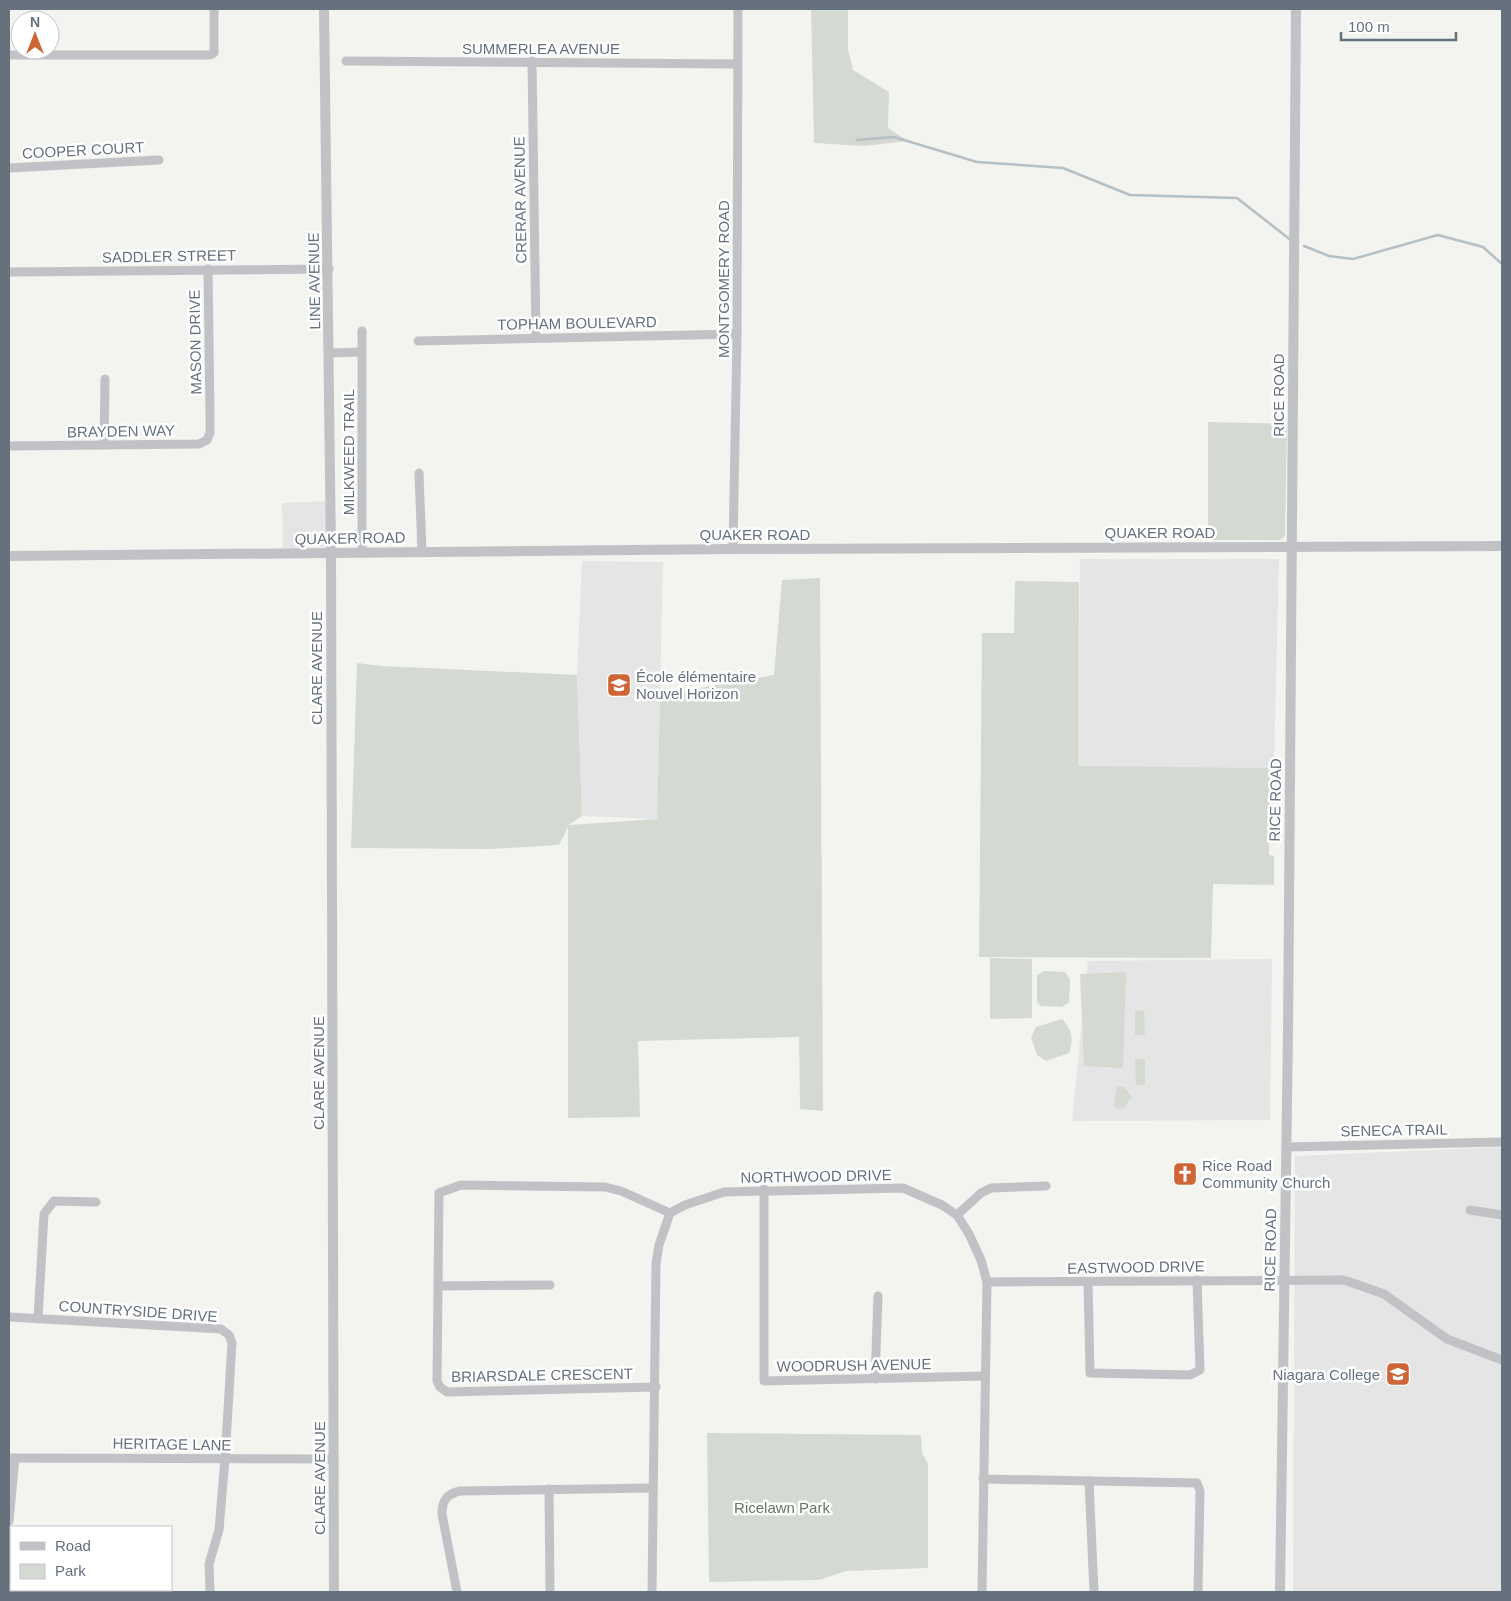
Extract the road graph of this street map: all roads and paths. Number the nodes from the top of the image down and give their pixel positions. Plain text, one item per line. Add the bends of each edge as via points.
1 (214, 9) edge
2 (324, 9) edge
3 (738, 9) edge
4 (1296, 9) edge
5 (9, 55) edge
6 (346, 61) dead end
7 (532, 61) junction
8 (737, 64) junction
9 (159, 160) dead end
10 (9, 168) edge
11 (329, 269) junction
12 (208, 270) junction
13 (9, 272) edge
14 (362, 331) dead end
15 (737, 334) junction
16 (536, 338) junction
17 (418, 341) dead end
18 (361, 352) junction
19 (329, 353) junction
20 (105, 379) dead end
21 (210, 415) joint
22 (104, 445) junction
23 (9, 446) edge
24 (419, 473) dead end
25 (1502, 546) edge
26 (1292, 547) junction
27 (733, 549) junction
28 (362, 552) junction
29 (422, 552) junction
30 (331, 553) junction
31 (9, 556) edge
32 (1502, 1142) edge
33 (1287, 1147) junction
34 (1046, 1186) dead end
35 (764, 1189) junction
36 (96, 1202) dead end
37 (1470, 1210) dead end
38 (670, 1213) junction
39 (957, 1215) junction
40 (1502, 1215) edge
41 (1197, 1280) junction
42 (1285, 1280) junction
43 (987, 1282) junction
44 (1088, 1282) junction
45 (550, 1285) dead end
46 (438, 1286) junction
47 (878, 1296) dead end
48 (9, 1317) edge
49 (38, 1319) junction
50 (1502, 1360) edge
51 (985, 1376) junction
52 (875, 1379) junction
53 (656, 1387) junction
54 (12, 1458) edge
55 (225, 1459) junction
56 (334, 1459) junction
57 (983, 1478) junction
58 (1089, 1481) junction
59 (652, 1488) junction
60 (549, 1489) junction
61 (9, 1521) edge
62 (210, 1592) edge
63 (334, 1592) edge
64 (457, 1592) edge
65 (550, 1592) edge
66 (652, 1592) edge
67 (982, 1592) edge
68 (1094, 1592) edge
69 (1198, 1592) edge
70 (1280, 1592) edge

1 - 5 street via 216,45 210,55
2 - 11 street, LINE AVENUE
3 - 8 street, MONTGOMERY ROAD
4 - 26 street, RICE ROAD
6 - 7 street, SUMMERLEA AVENUE
7 - 8 street, SUMMERLEA AVENUE
7 - 16 street, CRERAR AVENUE
8 - 15 street, MONTGOMERY ROAD
9 - 10 street, COOPER COURT
11 - 12 street, SADDLER STREET
11 - 19 street, LINE AVENUE
12 - 13 street, SADDLER STREET
12 - 21 street, MASON DRIVE
14 - 18 street, MILKWEED TRAIL
15 - 16 street, TOPHAM BOULEVARD
15 - 27 street, MONTGOMERY ROAD
16 - 17 street, TOPHAM BOULEVARD
18 - 19 street
18 - 28 street, MILKWEED TRAIL
19 - 30 street, LINE AVENUE
20 - 22 street
21 - 22 street, BRAYDEN WAY via 210,433 199,444
22 - 23 street, BRAYDEN WAY
24 - 29 street
25 - 26 street, QUAKER ROAD
26 - 27 street, QUAKER ROAD
26 - 33 street, RICE ROAD
27 - 29 street, QUAKER ROAD
28 - 29 street, QUAKER ROAD
28 - 30 street, QUAKER ROAD
30 - 31 street, QUAKER ROAD
30 - 56 street, CLARE AVENUE
32 - 33 street, SENECA TRAIL
33 - 42 street, RICE ROAD
34 - 39 street via 991,1188 980,1193
35 - 38 street, NORTHWOOD DRIVE via 724,1192
35 - 39 street, NORTHWOOD DRIVE via 903,1188 942,1204
35 - 52 street, WOODRUSH AVENUE via 764,1381
36 - 49 street via 54,1201 44,1214
37 - 40 street
38 - 46 street, BRIARSDALE CRESCENT via 605,1187 462,1185 448,1189 440,1193
38 - 53 street via 656,1264
39 - 43 street, NORTHWOOD DRIVE via 969,1234
41 - 42 street, EASTWOOD DRIVE
41 - 44 street, EASTWOOD DRIVE
41 - 44 street via 1200,1370 1190,1375 1090,1373
42 - 50 street, EASTWOOD DRIVE via 1344,1280 1371,1288 1447,1339
42 - 70 street, RICE ROAD
43 - 44 street, EASTWOOD DRIVE
43 - 51 street, NORTHWOOD DRIVE
45 - 46 street
46 - 53 street, BRIARSDALE CRESCENT via 437,1380 447,1392
47 - 52 street
48 - 49 street, COUNTRYSIDE DRIVE
49 - 55 street, COUNTRYSIDE DRIVE via 221,1328 229,1334 232,1342
51 - 52 street, WOODRUSH AVENUE
51 - 57 street, NORTHWOOD DRIVE
53 - 59 street
54 - 55 street, HERITAGE LANE
54 - 61 street
55 - 56 street, HERITAGE LANE
55 - 62 street, COUNTRYSIDE DRIVE via 219,1530 209,1564
56 - 63 street, CLARE AVENUE
57 - 58 street
57 - 67 street, NORTHWOOD DRIVE
58 - 68 street
58 - 69 street via 1197,1483 1200,1491
59 - 60 street
59 - 66 street
60 - 64 street via 460,1491 446,1497 442,1514
60 - 65 street

